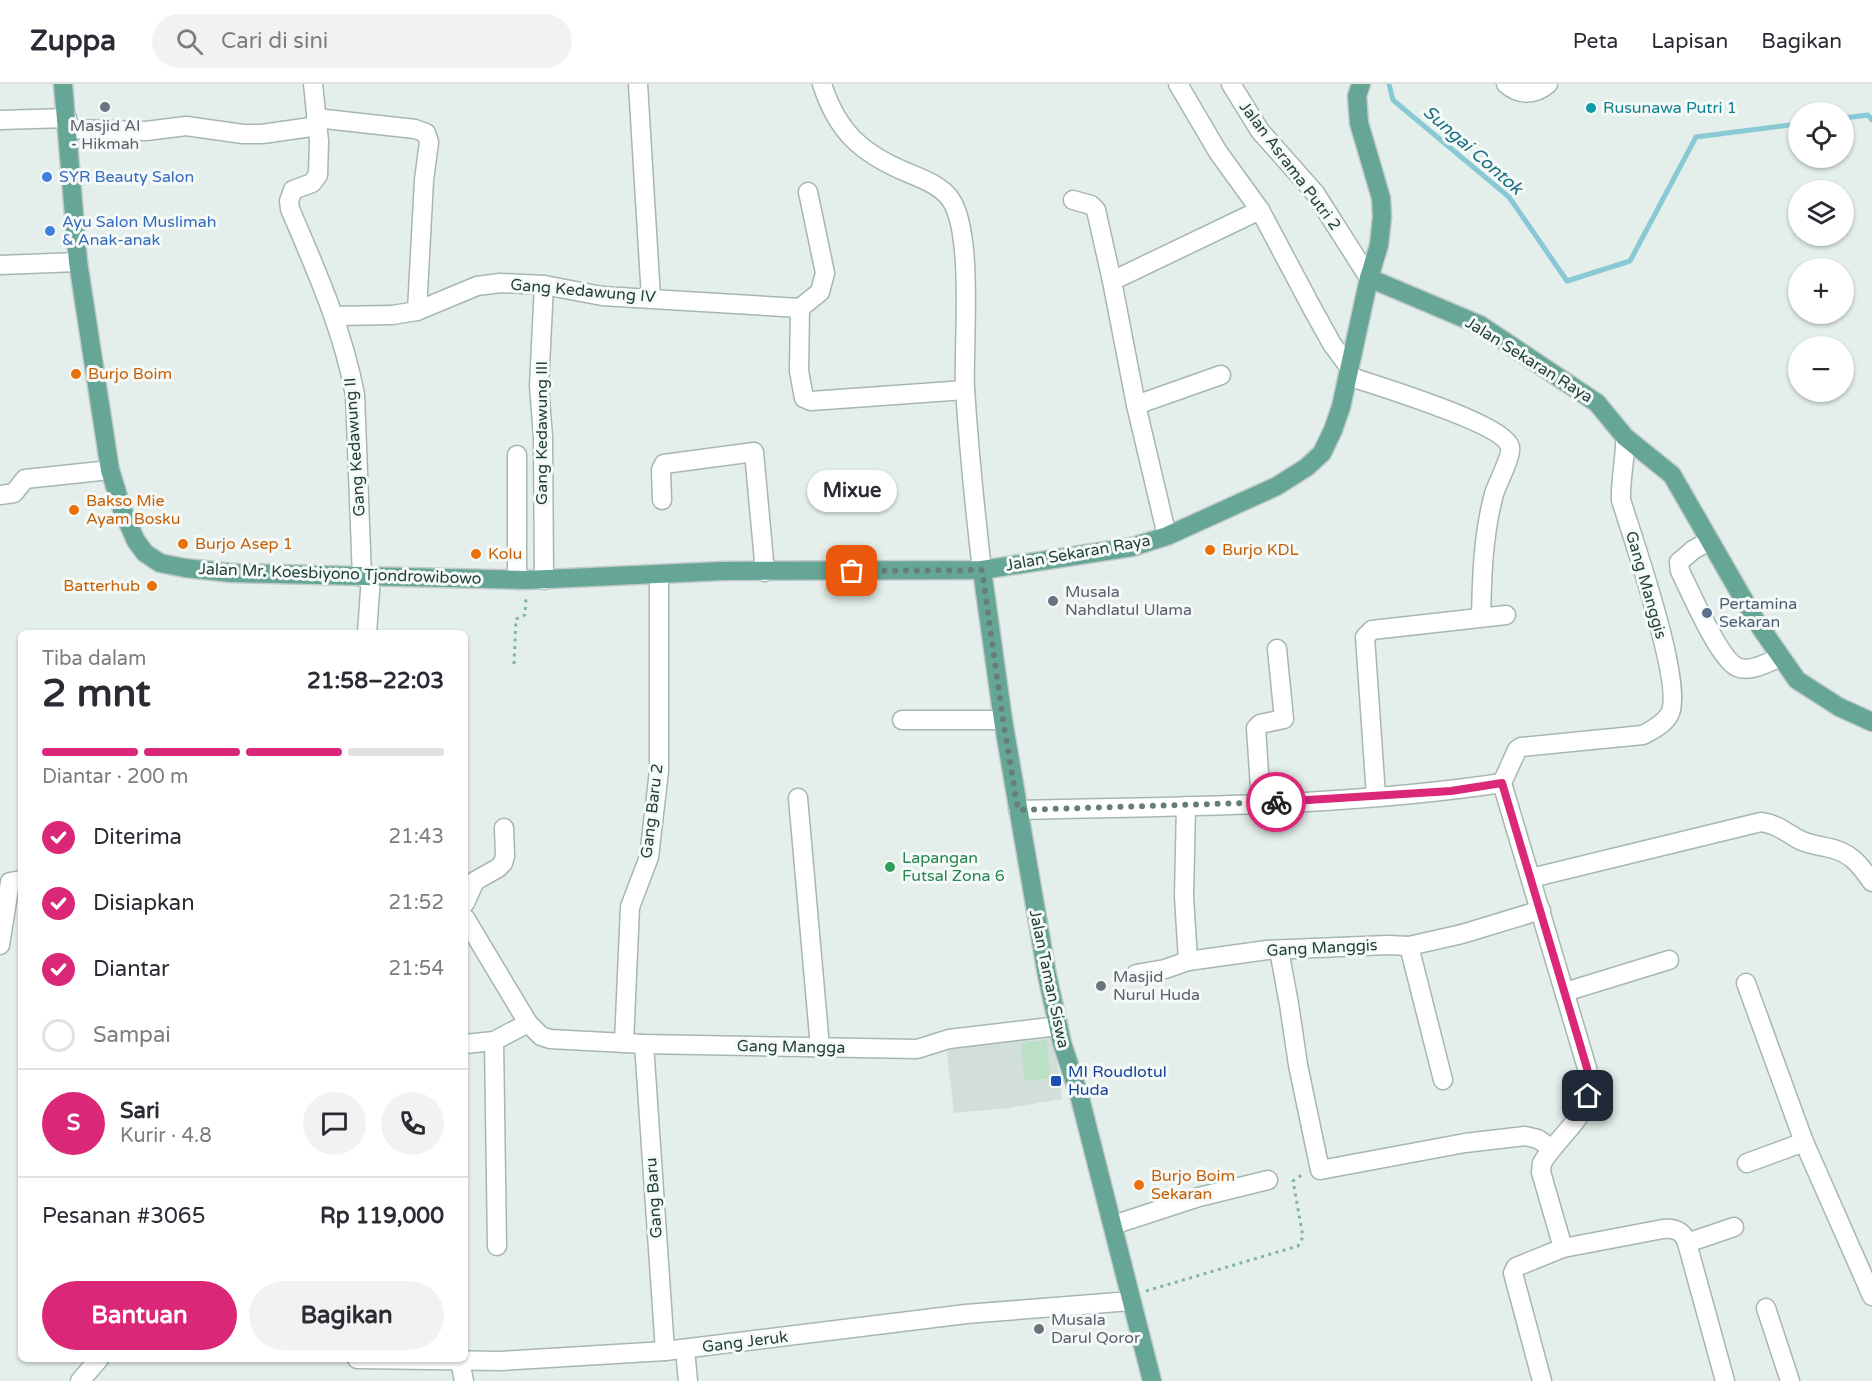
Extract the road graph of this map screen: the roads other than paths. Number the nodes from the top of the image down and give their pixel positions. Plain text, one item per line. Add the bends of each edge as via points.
1 (63, 84) edge
2 (313, 84) edge
3 (638, 84) edge
4 (822, 84) edge
5 (1178, 84) edge
6 (1232, 84) edge
7 (1506, 84) edge
8 (1548, 84) edge
9 (1356, 88) edge
10 (0, 120) edge
11 (317, 122) junction
12 (68, 124) junction
13 (808, 192) dead end
14 (1073, 200) dead end
15 (1260, 210) junction
16 (78, 262) junction
17 (0, 265) edge
18 (1369, 278) junction
19 (1112, 281) junction
20 (544, 285) junction
21 (651, 298) junction
22 (800, 308) junction
23 (417, 311) junction
24 (334, 316) junction
25 (1348, 372) junction
26 (1221, 375) dead end
27 (965, 390) junction
28 (1136, 405) junction
29 (1625, 437) junction
30 (517, 455) dead end
31 (110, 470) junction
32 (0, 495) edge
33 (662, 500) dead end
34 (1167, 536) junction
35 (1709, 541) junction
36 (982, 570) junction
37 (765, 572) junction
38 (659, 575) junction
39 (366, 577) junction
40 (529, 580) junction
41 (1506, 615) dead end
42 (1481, 617) junction
43 (367, 630) edge
44 (1277, 649) dead end
45 (1781, 657) junction
46 (902, 720) dead end
47 (1003, 720) junction
48 (1872, 722) edge
49 (1502, 783) junction
50 (1377, 796) junction
51 (798, 798) dead end
52 (1261, 803) junction
53 (1186, 806) junction
54 (1018, 810) junction
55 (504, 828) dead end
56 (1531, 878) junction
57 (10, 881) edge
58 (1872, 882) edge
59 (468, 896) edge
60 (1541, 910) junction
61 (468, 923) edge
62 (0, 945) edge
63 (1409, 946) junction
64 (1279, 950) junction
65 (1668, 960) dead end
66 (1188, 961) junction
67 (1136, 974) dead end
68 (1746, 983) dead end
69 (1565, 992) junction
70 (528, 1023) junction
71 (1058, 1026) junction
72 (494, 1041) junction
73 (624, 1043) junction
74 (468, 1044) edge
75 (644, 1044) junction
76 (820, 1047) junction
77 (1443, 1080) dead end
78 (1804, 1142) junction
79 (1552, 1149) junction
80 (1747, 1162) dead end
81 (1268, 1180) dead end
82 (1113, 1226) junction
83 (1734, 1227) dead end
84 (1687, 1243) junction
85 (497, 1246) dead end
86 (1563, 1248) junction
87 (1872, 1296) edge
88 (1130, 1299) junction
89 (1767, 1308) dead end
90 (685, 1349) junction
91 (664, 1351) junction
92 (468, 1361) edge
93 (96, 1362) edge
94 (460, 1362) edge
95 (80, 1381) edge
96 (464, 1381) edge
97 (688, 1381) edge
98 (1152, 1381) edge
99 (1542, 1381) edge
100 (1725, 1381) edge
101 (1790, 1381) edge

1 - 12 main road, Jalan Mr. Koesbiyono Tjondrowibowo
2 - 11 street
3 - 21 street
4 - 27 street via 838,122 856,144 893,166 926,179 950,198 956,210 965,274
5 - 15 street via 1218,152
6 - 18 street, Jalan Asrama Putri 2 via 1260,131 1315,193
7 - 8 street via 1524,93 1538,92
9 - 18 main road via 1359,123 1381,198 1379,245
10 - 12 street
11 - 12 street via 262,134 186,126 146,131
11 - 23 street via 426,133 429,142
11 - 24 street, Gang Kedawung II via 318,176 312,183 293,190 290,209
12 - 16 main road, Jalan Mr. Koesbiyono Tjondrowibowo
13 - 22 street via 825,273 820,292
14 - 19 street via 1096,210
15 - 19 street
15 - 25 street
16 - 17 street
16 - 31 main road, Jalan Mr. Koesbiyono Tjondrowibowo
18 - 25 main road, Jalan Sekaran Raya
18 - 29 main road, Jalan Sekaran Raya via 1480,325 1597,403
19 - 28 street
20 - 21 street, Gang Kedawung IV via 602,296
20 - 23 street, Gang Kedawung IV via 477,286
20 - 40 street, Gang Kedawung III via 539,386 543,437
21 - 22 street, Gang Kedawung IV
22 - 27 street via 799,371 804,398 811,402
23 - 24 street, Gang Kedawung IV
24 - 39 street, Gang Kedawung II via 355,395
25 - 34 main road, Jalan Sekaran Raya via 1333,430 1322,453 1307,467 1277,486
25 - 42 street via 1456,413 1508,443 1510,454 1488,519
26 - 28 street
27 - 36 street
28 - 34 street
29 - 35 main road, Jalan Sekaran Raya via 1672,475
29 - 49 street, Gang Manggis via 1621,500 1659,621 1673,698 1670,715 1643,735 1521,747
30 - 40 street
31 - 32 street via 25,479 14,493
31 - 39 main road, Jalan Mr. Koesbiyono Tjondrowibowo via 136,541 160,563 232,573
33 - 37 street via 664,464 754,452
34 - 36 main road, Jalan Sekaran Raya via 1132,547
35 - 45 main road, Jalan Sekaran Raya
35 - 45 street via 1679,562 1715,640 1735,666 1754,668
36 - 37 main road, Jalan Mr. Koesbiyono Tjondrowibowo
36 - 47 main road, Jalan Taman Siswa
37 - 38 main road, Jalan Mr. Koesbiyono Tjondrowibowo
38 - 40 main road, Jalan Mr. Koesbiyono Tjondrowibowo
38 - 73 street, Gang Baru 2 via 659,771 649,857 630,907
39 - 40 main road, Jalan Mr. Koesbiyono Tjondrowibowo
39 - 43 street, Gang Kedawung II
41 - 42 street
42 - 50 street via 1372,630 1365,637
44 - 52 street via 1284,719 1256,728
45 - 48 main road, Jalan Sekaran Raya via 1797,680 1839,707
46 - 47 street
47 - 54 main road, Jalan Taman Siswa
49 - 50 street
49 - 56 street
50 - 52 street
51 - 76 street
52 - 53 street
53 - 54 street
53 - 66 street via 1184,896
54 - 71 main road, Jalan Taman Siswa
55 - 59 street via 503,862 475,881
56 - 58 street via 1761,822 1771,823 1812,845 1840,850 1858,862
56 - 60 street
57 - 62 street
60 - 63 street, Gang Manggis
60 - 69 street
61 - 70 street, Gang Mangga
63 - 64 street, Gang Manggis
63 - 77 street
64 - 66 street, Gang Manggis
64 - 79 street via 1320,1170 1525,1136
65 - 69 street
66 - 67 street, Gang Manggis
68 - 78 street
69 - 79 street via 1590,1083 1583,1112
70 - 72 street
70 - 73 street, Gang Mangga via 550,1039
71 - 76 street, Gang Mangga via 949,1039 917,1049
71 - 82 main road, Jalan Taman Siswa
72 - 74 street
72 - 85 street
73 - 75 street, Gang Mangga
75 - 76 street, Gang Mangga
75 - 91 street, Gang Baru
78 - 80 street
78 - 87 street
79 - 86 street via 1541,1172
81 - 82 street via 1199,1197
82 - 88 main road, Jalan Taman Siswa
83 - 84 street
84 - 86 street via 1680,1231 1672,1228
84 - 100 street
86 - 99 street via 1515,1268 1513,1274
88 - 90 street, Gang Jeruk via 966,1314
88 - 98 main road, Jalan Taman Siswa
89 - 101 street
90 - 91 street, Gang Jeruk
90 - 97 street
91 - 92 street, Gang Jeruk
93 - 95 street
94 - 96 street

